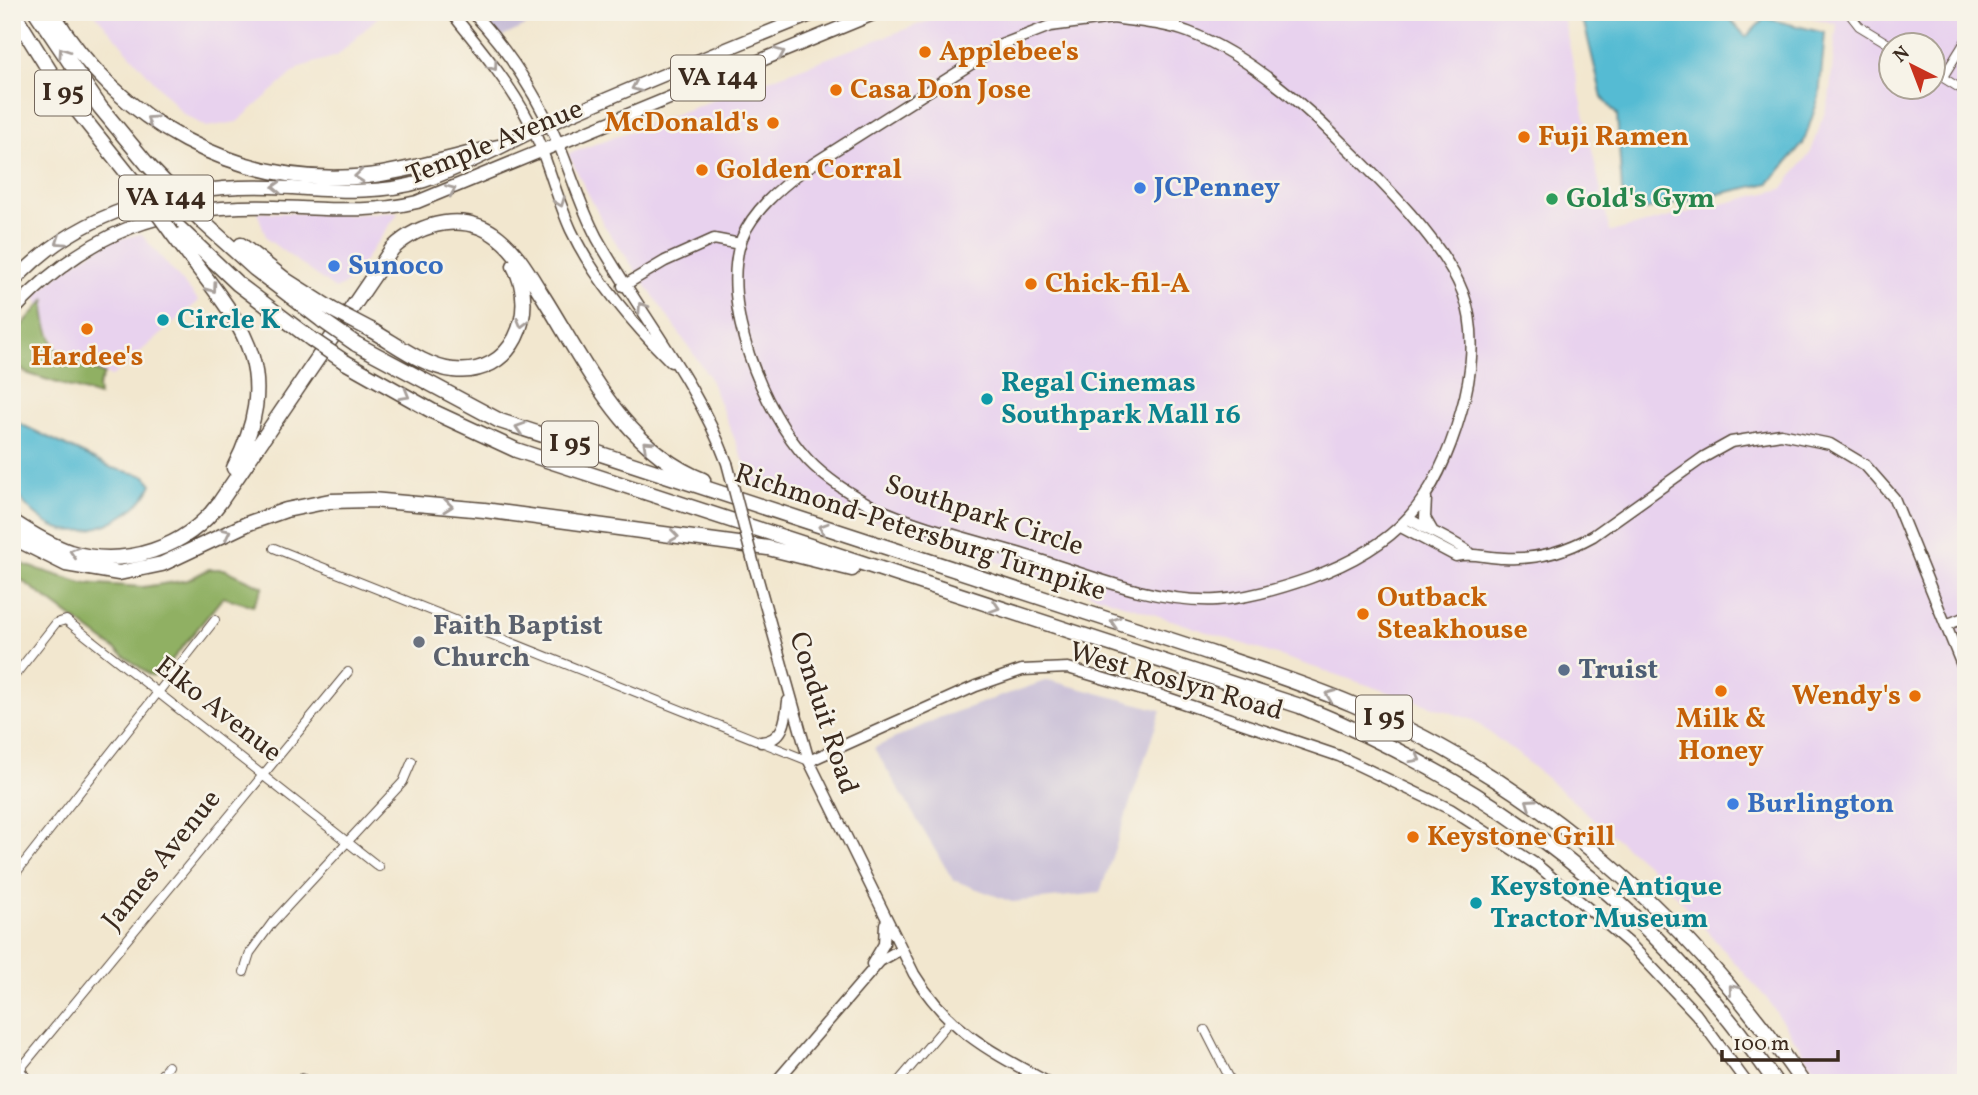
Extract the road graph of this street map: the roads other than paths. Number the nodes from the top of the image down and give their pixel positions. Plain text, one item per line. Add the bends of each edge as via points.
1 (13, 12) edge
2 (36, 12) edge
3 (52, 12) edge
4 (451, 12) edge
5 (472, 12) edge
6 (818, 12) edge
7 (878, 12) edge
8 (1165, 12) edge
9 (1177, 12) edge
10 (1848, 12) edge
11 (1170, 27) junction
12 (1876, 36) edge
13 (1966, 40) edge
14 (1946, 72) edge
15 (1946, 79) edge
16 (1966, 92) edge
17 (549, 124) junction
18 (534, 131) junction
19 (559, 145) junction
20 (498, 147) junction
21 (542, 151) junction
22 (175, 230) junction
23 (740, 244) junction
24 (12, 284) edge
25 (626, 284) junction
26 (612, 294) junction
27 (12, 312) edge
28 (327, 315) junction
29 (682, 372) junction
30 (1427, 492) junction
31 (794, 519) junction
32 (12, 522) edge
33 (1405, 523) junction
34 (186, 534) junction
35 (12, 537) edge
36 (1438, 537) junction
37 (274, 548) dead end
38 (1468, 553) junction
39 (93, 570) junction
40 (952, 593) junction
41 (1966, 617) edge
42 (215, 620) dead end
43 (1946, 625) junction
44 (348, 672) dead end
45 (1966, 675) edge
46 (12, 679) edge
47 (159, 692) junction
48 (789, 695) junction
49 (761, 742) junction
50 (412, 761) dead end
51 (809, 761) junction
52 (263, 774) junction
53 (348, 841) junction
54 (379, 867) dead end
55 (12, 878) edge
56 (885, 918) junction
57 (901, 949) junction
58 (244, 972) dead end
59 (862, 982) junction
60 (949, 1022) junction
61 (1205, 1030) dead end
62 (168, 1066) dead end
63 (14, 1071) edge
64 (1028, 1072) junction
65 (31, 1083) edge
66 (155, 1083) edge
67 (296, 1083) edge
68 (312, 1083) edge
69 (775, 1083) edge
70 (898, 1083) edge
71 (1018, 1083) edge
72 (1049, 1083) edge
73 (1232, 1083) edge
74 (1747, 1083) edge
75 (1776, 1083) edge
76 (1803, 1083) edge

1 - 22 highway, Richmond-Petersburg Turnpike / I 95, bridge via 64,94
28 -> 2 highway, Richmond-Petersburg Turnpike / I 95, bridge via 254,269 148,165 100,107
20 -> 3 highway via 393,172 348,177 300,176 253,167 169,132 119,96 79,54
4 -> 18 street, Conduit Road via 496,68
5 - 17 street, Conduit Road via 515,63
6 -> 17 main road, Temple Avenue / VA 144
19 -> 7 main road, Temple Avenue / VA 144
8 - 11 street
9 - 11 street
10 - 12 street
11 - 23 street, Southpark Circle via 1089,19 1042,29 1001,45 802,171 767,202
11 - 30 street, Southpark Circle via 1225,50 1315,118 1411,215 1456,278 1468,310 1468,383 1452,444
13 - 14 street
15 - 16 street
17 - 18 main road, Temple Avenue / VA 144
17 - 19 street, Conduit Road
18 - 20 main road, Temple Avenue / VA 144
18 - 21 street, Conduit Road
19 - 21 main road, Temple Avenue / VA 144
19 - 25 street, Conduit Road via 582,208
20 -> 24 main road, Temple Avenue / VA 144 via 435,176 387,190 238,188 148,202 74,232 46,250
21 -> 26 street, Conduit Road via 578,244
27 -> 21 main road, Temple Avenue / VA 144 via 72,256 136,225 187,212 239,207 345,211 396,207 433,197
22 -> 34 highway via 245,337 258,390 253,424 240,457 216,499
22 -> 40 highway, Richmond-Petersburg Turnpike / I 95, bridge via 311,340 434,412 516,450
23 - 25 street via 714,239
23 - 33 street, Southpark Circle via 736,301 767,400 815,467 882,510 1142,591 1209,600 1267,592 1337,568 1372,550
25 - 26 street
29 -> 25 street, Conduit Road
26 - 29 street, Conduit Road
31 -> 28 highway, Richmond-Petersburg Turnpike / I 95, bridge via 500,421 356,344
39 -> 28 highway, bridge via 138,566 165,557 194,541 212,524 396,256 410,242 444,230 474,233 498,247 522,282 525,312 518,336 505,354 485,366 462,371 443,369 371,331
29 - 48 street, Conduit Road, bridge via 704,407 727,463
30 - 33 street, Southpark Circle
30 - 36 street via 1425,518
31 -> 34 highway via 762,500 680,470 655,453 608,400 508,246 482,228 449,223 421,229 392,249 220,502
76 -> 31 highway, Richmond-Petersburg Turnpike / I 95 via 1743,1000 1671,920 1552,819 1463,760 1353,704 1299,683
34 -> 32 highway via 152,551 96,557 56,546
33 - 36 street
33 - 38 street via 1455,556
35 - 39 highway via 52,558
36 - 38 street via 1462,545
37 - 49 street
38 - 43 street via 1523,558 1560,551 1593,536 1720,447 1768,435 1814,438 1849,453 1887,487 1904,514
39 -> 40 highway via 142,570 272,514 323,502 372,500 484,510 768,548
40 -> 75 highway, Richmond-Petersburg Turnpike / I 95 via 1300,706 1395,747 1446,775 1531,830 1625,906 1727,1014
41 - 43 street
42 - 47 street
43 - 45 street
44 - 52 street, James Avenue
46 - 47 street, Elko Avenue via 59,620 66,620
47 - 52 street, Elko Avenue
47 - 55 street
48 - 49 street via 782,730
48 - 51 street, Conduit Road
49 - 51 street
50 - 53 street via 403,782
51 - 56 street, Conduit Road
51 - 74 street, West Roslyn Road via 976,686 1022,670 1068,668 1339,756 1450,809 1537,865 1629,943 1696,1014
52 - 53 street, Elko Avenue
52 - 63 street, James Avenue
53 - 54 street, Elko Avenue
53 - 58 street via 272,923 250,953
56 - 57 street, Conduit Road
56 - 59 street via 884,944
57 - 59 street via 880,961
57 - 60 street, Conduit Road via 924,991
59 - 69 street
60 - 64 street, Conduit Road
60 - 70 street
61 - 73 street
62 - 66 street
63 - 65 street
64 - 71 street
64 - 72 street, Conduit Road
67 - 68 street via 302,1078

